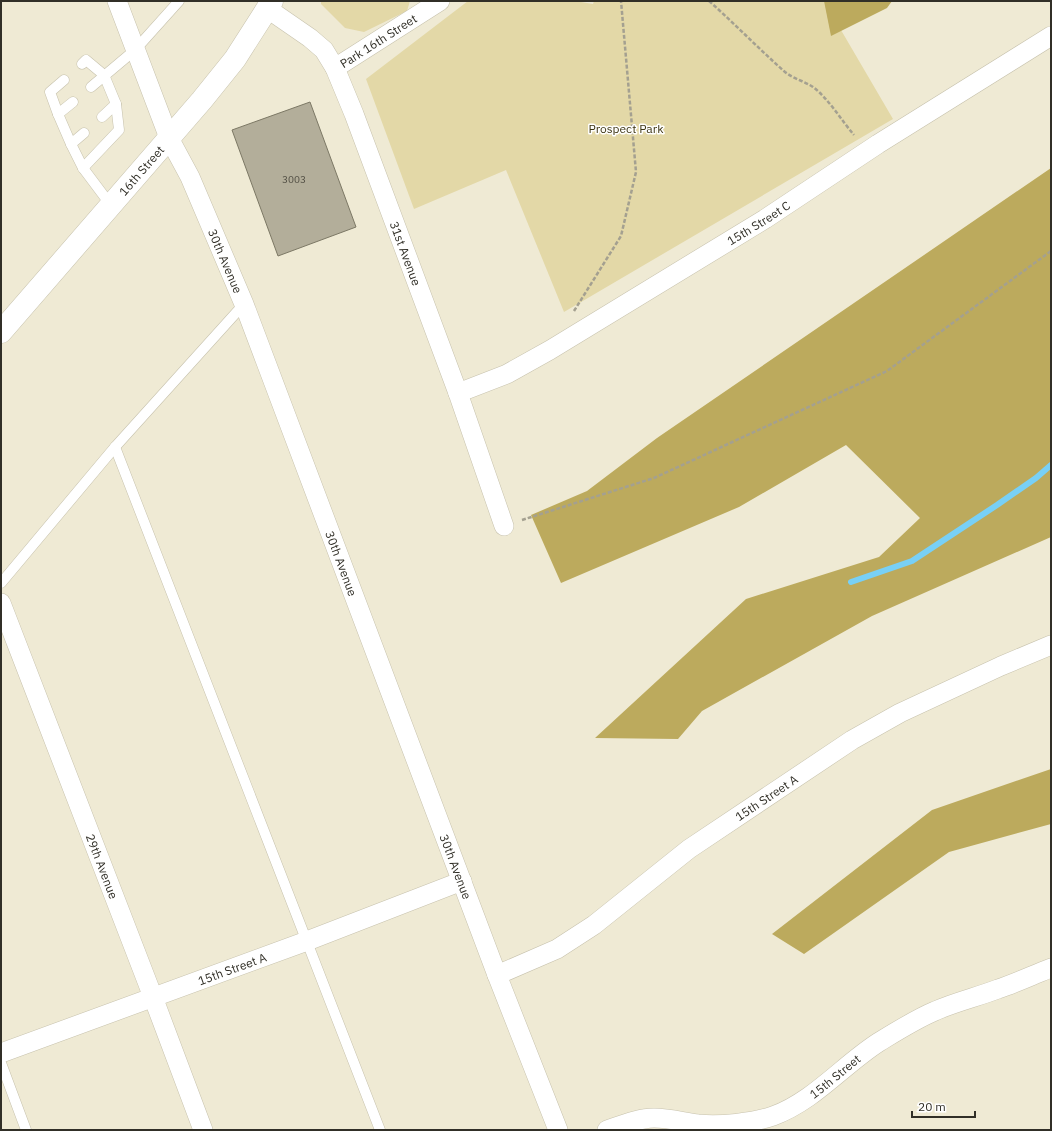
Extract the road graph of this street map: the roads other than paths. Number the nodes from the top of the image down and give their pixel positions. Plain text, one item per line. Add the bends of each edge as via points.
1 (117, 1) edge
2 (179, 1) edge
3 (440, 1) edge
4 (270, 5) edge
5 (1051, 36) edge
6 (135, 50) junction
7 (82, 64) dead end
8 (335, 68) junction
9 (104, 75) junction
10 (64, 80) dead end
11 (91, 87) dead end
12 (73, 102) dead end
13 (116, 104) junction
14 (58, 114) junction
15 (102, 117) dead end
16 (84, 133) dead end
17 (169, 138) junction
18 (71, 144) junction
19 (83, 168) junction
20 (110, 204) junction
21 (244, 304) junction
22 (1, 332) edge
23 (458, 393) junction
24 (115, 447) junction
25 (504, 526) road end
26 (1, 583) edge
27 (1, 603) edge
28 (1051, 645) edge
29 (462, 882) junction
30 (307, 941) junction
31 (1051, 968) edge
32 (497, 975) junction
33 (153, 997) junction
34 (1, 1053) edge
35 (1, 1063) edge
36 (26, 1130) edge
37 (203, 1130) edge
38 (380, 1130) edge
39 (558, 1130) edge
40 (607, 1130) edge

1 - 6 street, 30th Avenue
2 - 6 lane
3 - 8 street, Park 16th Street
4 - 8 street, 31st Avenue via 320,46
4 - 17 street, 16th Street via 235,59
5 - 23 street, 15th Street C via 867,151 765,219 550,350 507,374
6 - 9 lane
6 - 17 street, 30th Avenue
7 - 9 lane via 86,60
8 - 23 street, 31st Avenue
9 - 11 lane
9 - 13 lane
10 - 14 lane via 50,92
12 - 14 lane
13 - 15 lane
13 - 19 lane via 119,130
14 - 18 lane
16 - 18 lane
17 - 20 street, 16th Street
17 - 21 street, 30th Avenue via 190,177
18 - 19 lane
19 - 20 lane
20 - 22 street, 16th Street
21 - 24 lane
21 - 29 street, 30th Avenue
23 - 25 street, 31st Avenue
24 - 26 lane
24 - 30 lane
27 - 33 street, 29th Avenue
28 - 32 street, 15th Street A via 900,713 852,740 690,850 594,925 557,949
29 - 30 street, 15th Street A
29 - 32 street, 30th Avenue
30 - 33 street, 15th Street A
30 - 38 lane
31 - 40 street, 15th Street via 935,1011 910,1024 879,1042 794,1107 772,1116 724,1124 698,1124 678,1119 653,1118
32 - 39 street, 30th Avenue
33 - 34 street, 15th Street A
33 - 37 street, 29th Avenue
35 - 36 lane

